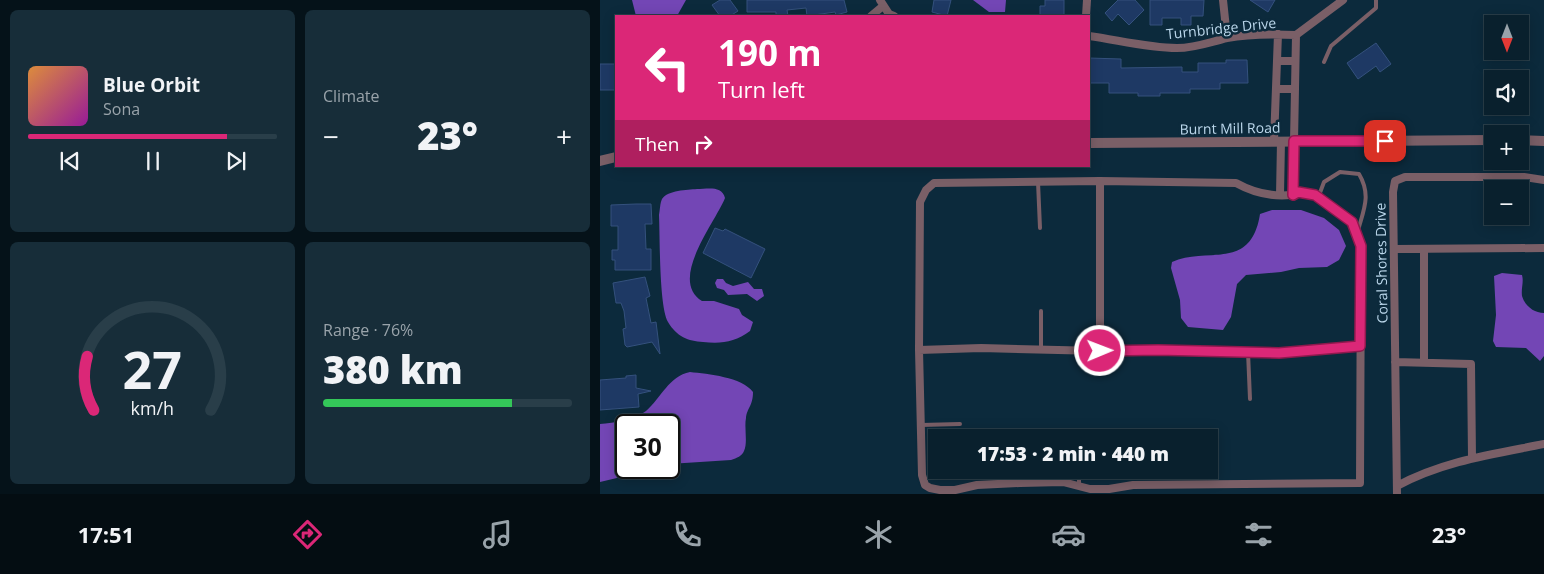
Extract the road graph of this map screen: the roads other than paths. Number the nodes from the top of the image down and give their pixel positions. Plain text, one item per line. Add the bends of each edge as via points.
1 (1087, 0) edge
2 (1223, 0) edge
3 (1343, 0) edge
4 (1376, 0) edge
5 (882, 3) edge
6 (872, 15) edge
7 (892, 15) edge
8 (1086, 15) edge
9 (1278, 34) junction
10 (1296, 35) junction
11 (1090, 36) edge
12 (1227, 38) junction
13 (1277, 61) junction
14 (1295, 61) junction
15 (1324, 62) dead end
16 (1276, 89) junction
17 (1295, 89) junction
18 (1484, 140) edge
19 (1529, 140) edge
20 (1277, 141) junction
21 (1294, 141) junction
22 (1544, 141) edge
23 (1090, 143) edge
24 (615, 157) edge
25 (600, 161) edge
26 (1544, 180) edge
27 (1100, 181) junction
28 (1038, 182) junction
29 (1280, 195) junction
30 (1293, 195) junction
31 (1318, 198) junction
32 (1040, 228) dead end
33 (1357, 234) junction
34 (1544, 248) edge
35 (1394, 249) junction
36 (1424, 249) junction
37 (1041, 311) dead end
38 (1360, 346) junction
39 (1041, 349) junction
40 (919, 350) junction
41 (1100, 351) junction
42 (1248, 352) junction
43 (1395, 362) junction
44 (1424, 362) junction
45 (1250, 399) dead end
46 (960, 424) dead end
47 (921, 425) junction
48 (1544, 444) edge
49 (1472, 458) junction
50 (1020, 479) edge
51 (1079, 479) edge
52 (1020, 483) junction
53 (1079, 485) junction
54 (1397, 490) edge

1 - 8 street
2 - 12 street
3 - 10 street
4 - 15 lane via 1376,8 1331,46
5 - 6 street
5 - 7 street
9 - 10 street, Turnbridge Drive
9 - 12 street, Turnbridge Drive
9 - 13 street
10 - 14 street
11 - 12 street, Turnbridge Drive via 1178,48
13 - 14 street
13 - 16 street
14 - 17 street
16 - 17 street
16 - 20 street
17 - 21 street
18 - 21 street, Burnt Mill Road
19 - 22 street
20 - 21 street, Burnt Mill Road
20 - 23 street, Burnt Mill Road
20 - 29 street
21 - 30 street
24 - 25 street
26 - 35 street, Coral Shores Drive via 1524,177 1405,177 1395,181
27 - 28 street
27 - 29 street via 1236,184 1266,195
27 - 41 street
28 - 32 lane
28 - 40 street via 934,183 926,190 920,202
29 - 30 street
30 - 31 street via 1308,193
31 - 33 street via 1352,222
31 - 33 lane via 1324,182 1340,172 1359,174 1365,184 1366,200
33 - 38 street via 1361,246
34 - 36 street
35 - 36 street
35 - 43 street, Coral Shores Drive
36 - 44 street
37 - 39 lane
38 - 42 street via 1279,353
38 - 53 street via 1360,483 1133,484 1109,488
39 - 40 street
39 - 41 street
40 - 47 street
41 - 42 street
42 - 45 lane
43 - 44 street
43 - 54 street, Coral Shores Drive
44 - 49 street via 1471,364
46 - 47 lane
47 - 52 street via 922,475 925,485 930,488 955,490 977,485
48 - 49 street
49 - 54 street via 1412,478
50 - 52 lane
51 - 53 lane
52 - 53 street

